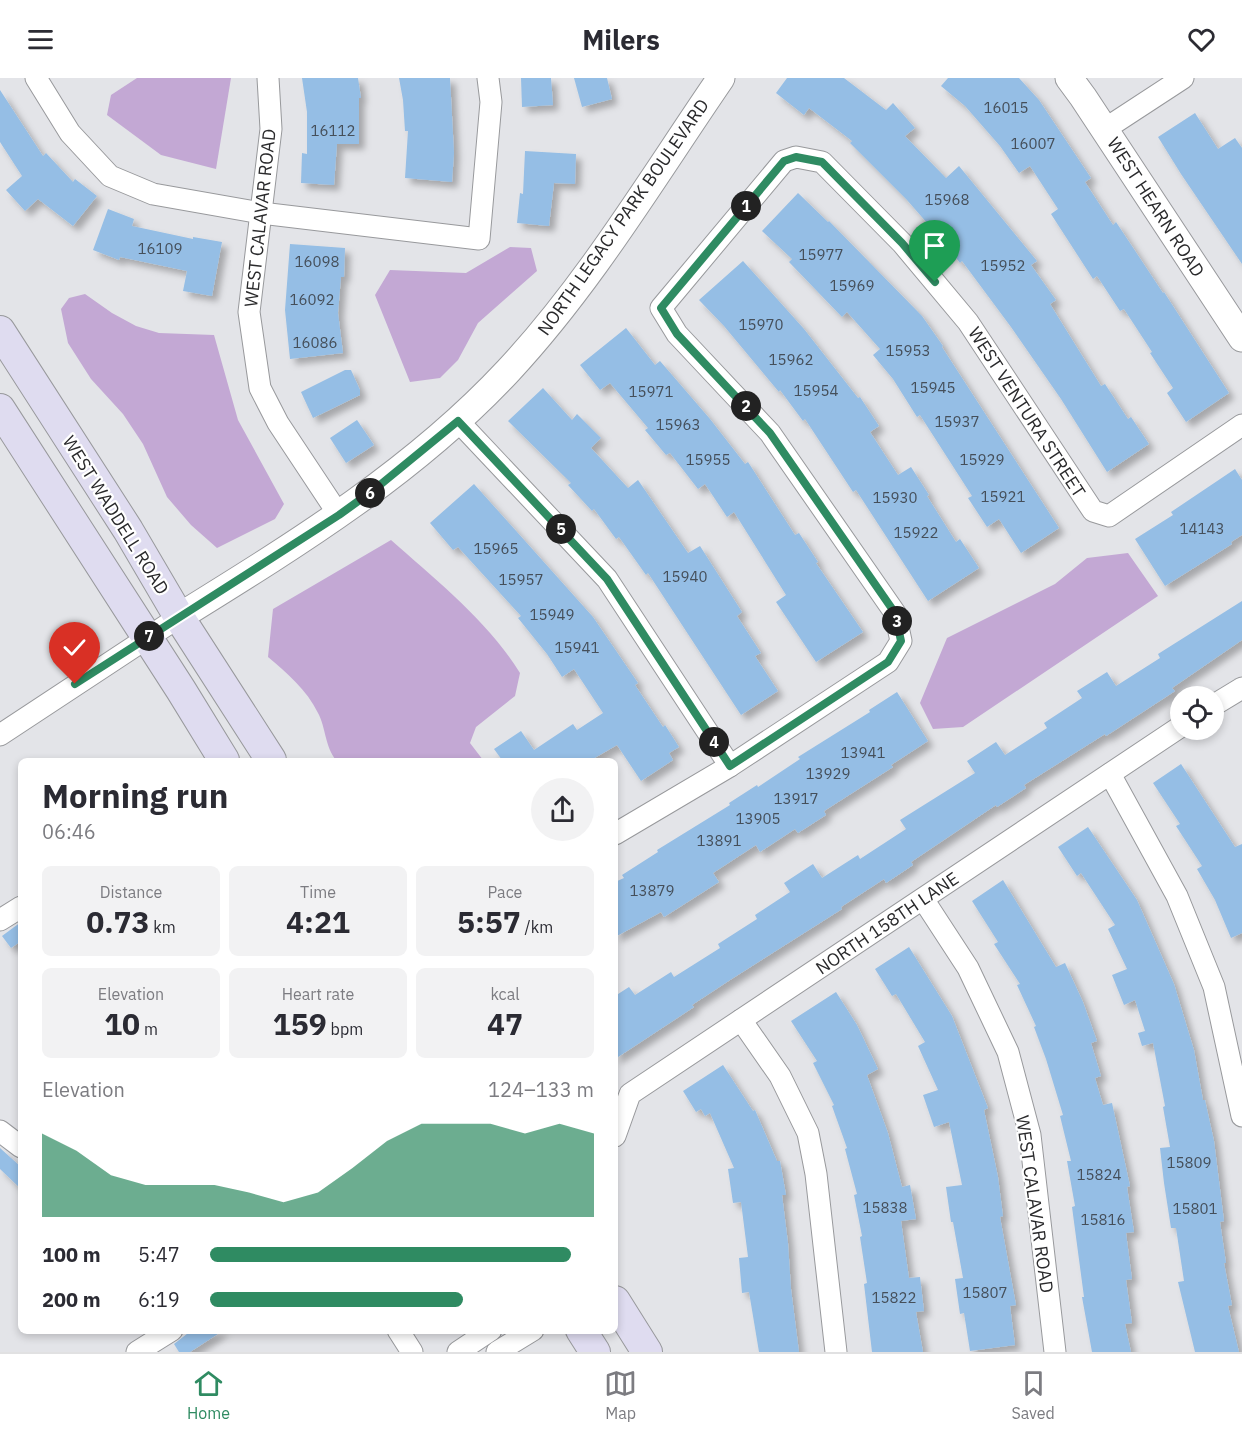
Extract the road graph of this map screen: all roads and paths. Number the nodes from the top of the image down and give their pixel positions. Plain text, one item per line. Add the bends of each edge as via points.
1 (36, 78) edge
2 (268, 78) edge
3 (488, 78) edge
4 (721, 78) edge
5 (1069, 78) edge
6 (1183, 78) edge
7 (1105, 129) junction
8 (261, 213) junction
9 (0, 331) edge
10 (1242, 338) edge
11 (0, 409) edge
12 (458, 421) junction
13 (1242, 425) edge
14 (339, 515) junction
15 (178, 617) junction
16 (146, 638) junction
17 (1242, 688) edge
18 (1224, 699) edge
19 (1170, 734) edge
20 (0, 735) edge
21 (223, 758) edge
22 (270, 758) edge
23 (730, 766) junction
24 (1110, 774) junction
25 (618, 832) edge
26 (922, 899) junction
27 (18, 909) edge
28 (0, 920) edge
29 (741, 1020) junction
30 (1242, 1116) edge
31 (618, 1128) edge
32 (0, 1131) edge
33 (18, 1145) edge
34 (618, 1309) edge
35 (163, 1334) edge
36 (401, 1334) edge
37 (485, 1334) edge
38 (526, 1334) edge
39 (584, 1334) edge
40 (145, 1342) edge
41 (412, 1352) edge
42 (458, 1352) edge
43 (497, 1352) edge
44 (595, 1352) edge
45 (648, 1352) edge
46 (836, 1352) edge
47 (1055, 1352) edge

1 - 8 street via 70,133 110,176 153,194
2 - 8 street, WEST CALAVAR ROAD via 271,129
3 - 8 street via 491,102 479,239
4 - 12 street, NORTH LEGACY PARK BOULEVARD via 580,283 508,372
5 - 7 street, WEST HEARN ROAD
6 - 7 street
7 - 10 street, WEST HEARN ROAD
8 - 14 street, WEST CALAVAR ROAD via 249,312 260,388 278,423
9 - 15 main road, WEST WADDELL ROAD via 128,530
11 - 16 main road
12 - 14 street, NORTH LEGACY PARK BOULEVARD
12 - 23 street via 607,579
13 - 23 street, WEST VENTURA STREET via 1108,516 1093,511 968,322 902,243 822,162 796,157 784,161 661,308 677,334 770,433 895,613 901,641 888,662
14 - 15 street, NORTH LEGACY PARK BOULEVARD
15 - 16 street, NORTH LEGACY PARK BOULEVARD
15 - 22 main road, WEST WADDELL ROAD
16 - 20 street, NORTH LEGACY PARK BOULEVARD
16 - 21 main road
17 - 18 street
19 - 24 street, NORTH 158TH LANE
23 - 25 street
24 - 26 street, NORTH 158TH LANE
24 - 30 street via 1177,896 1214,987
26 - 29 street, NORTH 158TH LANE
26 - 47 street, WEST CALAVAR ROAD via 968,968 1008,1052 1030,1135
27 - 28 street
29 - 31 street, NORTH 158TH LANE via 630,1094
29 - 46 street via 780,1076 808,1133
32 - 33 street
34 - 45 main road
35 - 40 street
36 - 41 street
37 - 42 street
38 - 43 street
39 - 44 main road

